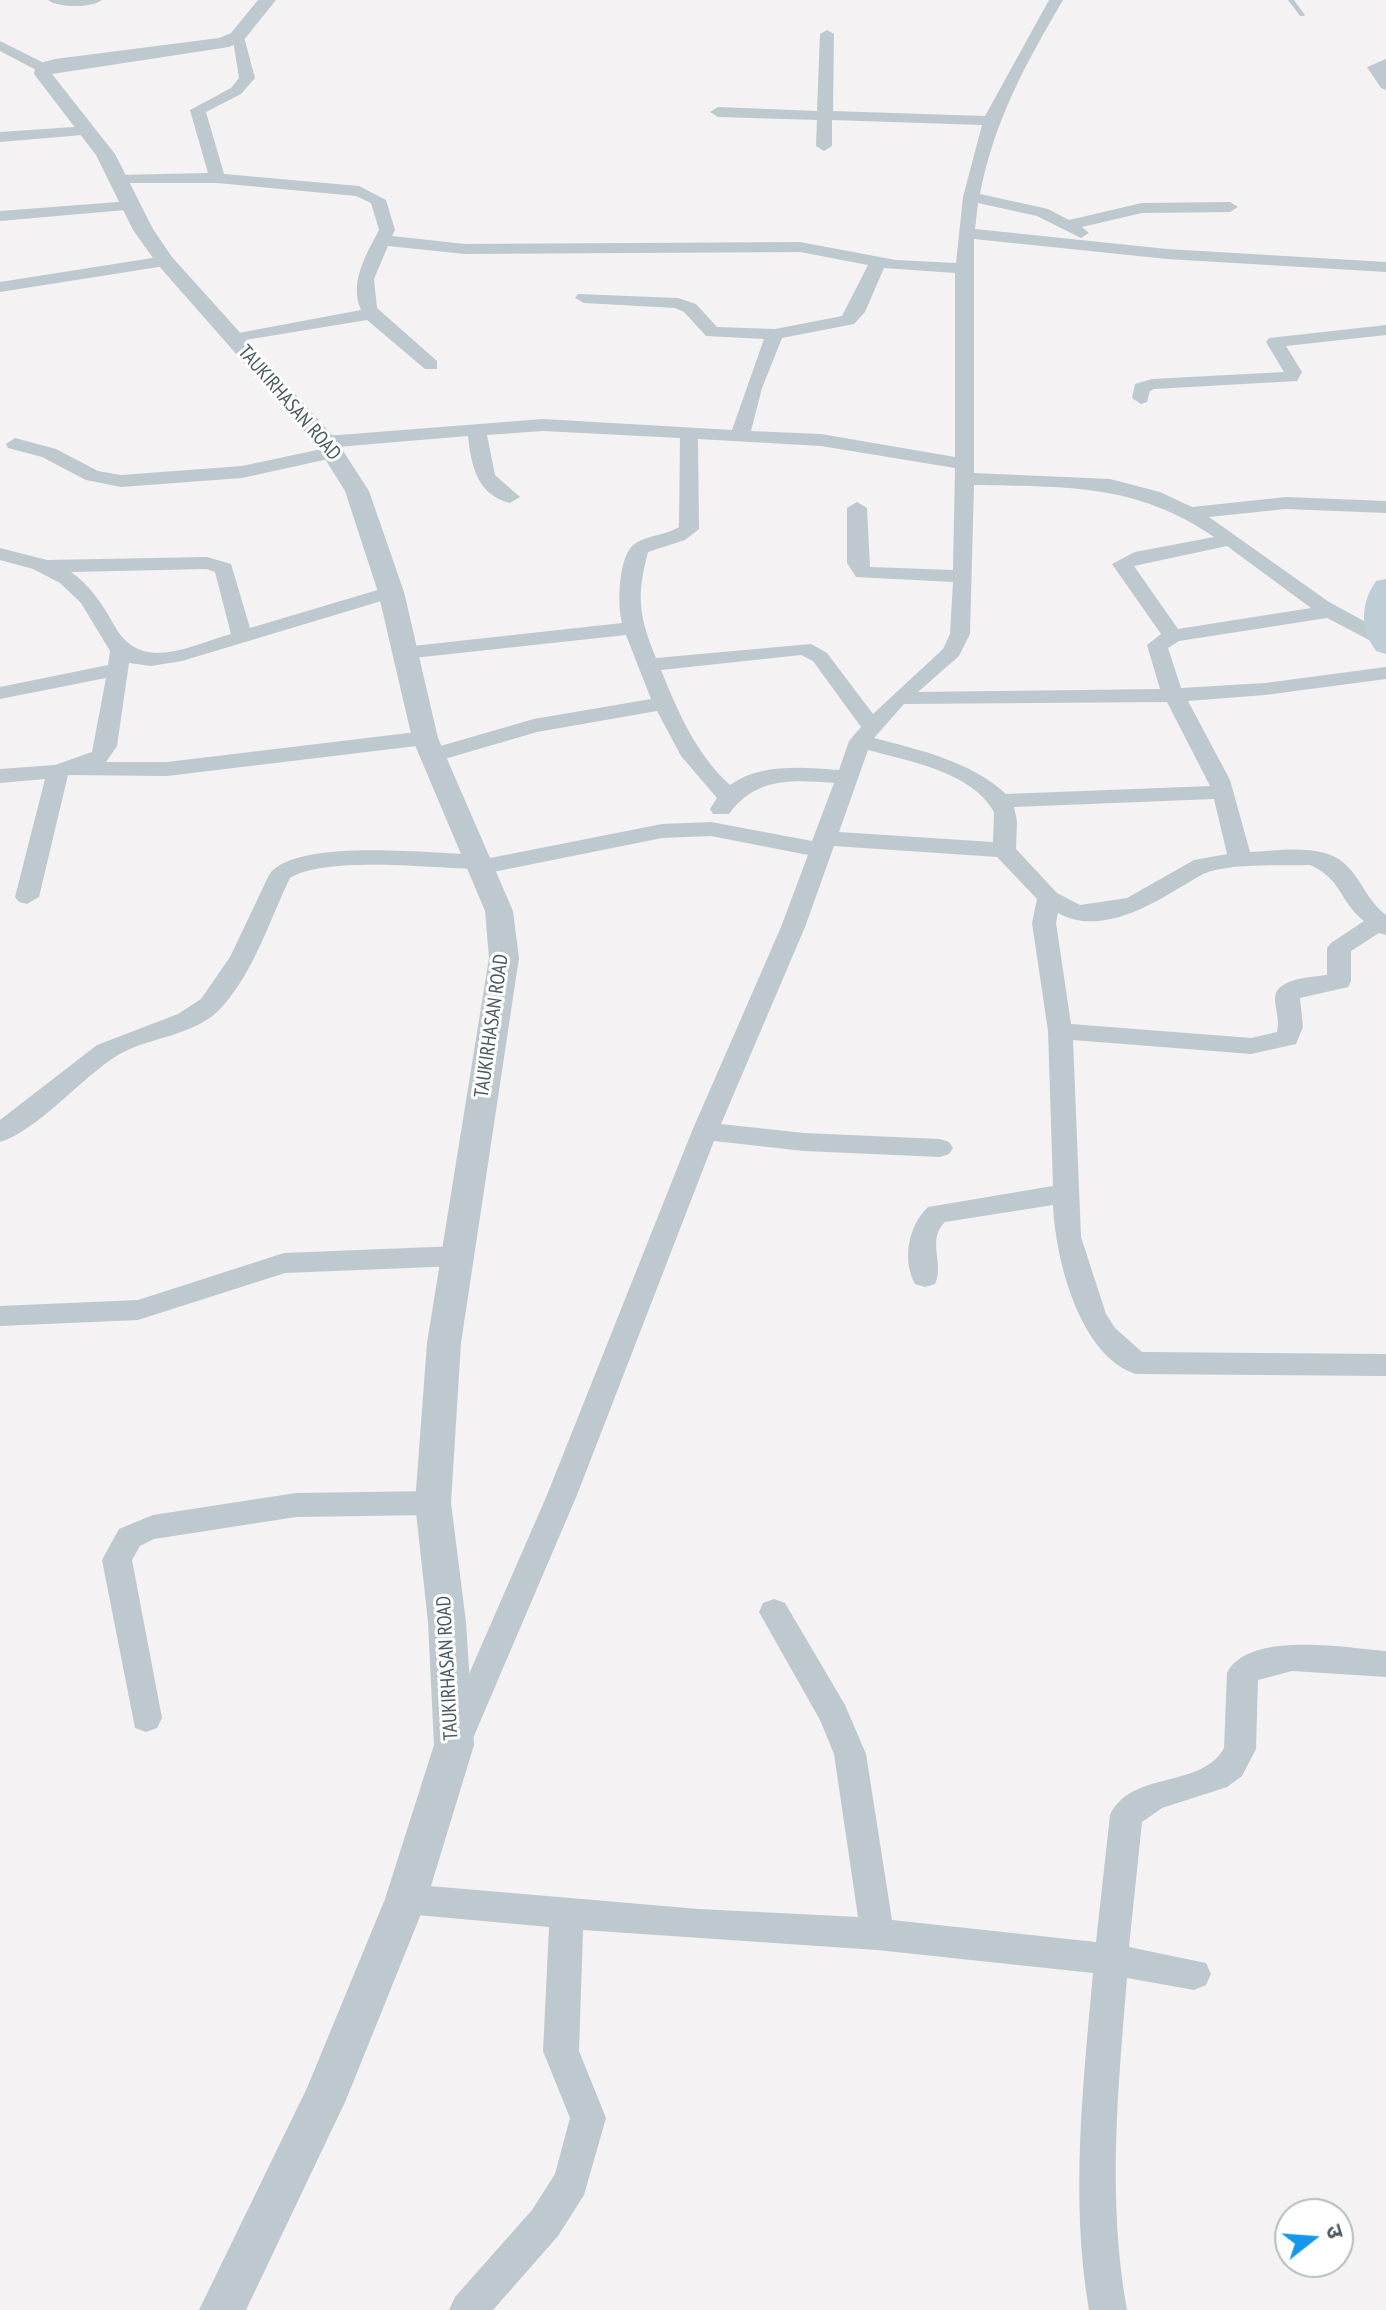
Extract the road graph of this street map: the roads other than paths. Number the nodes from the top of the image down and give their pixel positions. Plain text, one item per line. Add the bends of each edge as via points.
1 (55, 0) edge
2 (91, 0) edge
3 (267, 0) edge
4 (1056, 0) edge
5 (1291, 0) edge
6 (1302, 15) dead end
7 (827, 34) dead end
8 (237, 37) junction
9 (0, 45) edge
10 (1386, 63) edge
11 (43, 68) junction
12 (1386, 85) edge
13 (718, 112) dead end
14 (827, 115) junction
15 (992, 121) junction
16 (88, 131) junction
17 (0, 137) edge
18 (824, 146) dead end
19 (217, 178) junction
20 (125, 193) junction
21 (972, 197) junction
22 (1230, 207) dead end
23 (0, 216) edge
24 (1068, 225) junction
25 (967, 233) junction
26 (381, 240) junction
27 (1099, 245) junction
28 (165, 261) junction
29 (878, 262) junction
30 (1386, 267) edge
31 (962, 268) junction
32 (0, 287) edge
33 (584, 298) dead end
34 (370, 314) junction
35 (1386, 330) edge
36 (775, 334) junction
37 (233, 339) junction
38 (431, 365) dead end
39 (1141, 398) dead end
40 (477, 429) junction
41 (689, 432) junction
42 (740, 435) junction
43 (15, 444) dead end
44 (330, 447) junction
45 (965, 472) junction
46 (510, 497) dead end
47 (1386, 507) edge
48 (857, 508) dead end
49 (1188, 513) junction
50 (1228, 540) junction
51 (0, 554) edge
52 (44, 566) junction
53 (964, 576) junction
54 (1386, 587) edge
55 (391, 592) junction
56 (1328, 612) junction
57 (635, 628) junction
58 (1173, 636) junction
59 (242, 637) junction
60 (1383, 642) edge
61 (404, 653) junction
62 (119, 661) junction
63 (648, 665) junction
64 (1386, 673) edge
65 (0, 693) edge
66 (1176, 695) junction
67 (898, 698) junction
68 (663, 703) junction
69 (865, 733) junction
70 (428, 747) junction
71 (66, 769) junction
72 (0, 776) edge
73 (845, 777) junction
74 (1222, 792) junction
75 (728, 796) junction
76 (999, 801) junction
77 (711, 829) junction
78 (822, 844) junction
79 (1004, 850) junction
80 (1240, 859) junction
81 (482, 864) junction
82 (27, 897) dead end
83 (1049, 898) junction
84 (1382, 925) edge
85 (1060, 1031) junction
86 (705, 1131) junction
87 (0, 1133) edge
88 (940, 1148) dead end
89 (1066, 1193) junction
90 (458, 1256) junction
91 (925, 1277) dead end
92 (0, 1316) edge
93 (1386, 1365) edge
94 (433, 1503) junction
95 (774, 1612) dead end
96 (1386, 1664) edge
97 (146, 1718) dead end
98 (454, 1745) junction
99 (406, 1899) junction
100 (567, 1913) junction
101 (877, 1934) junction
102 (1110, 1959) junction
103 (1194, 1974) dead end
104 (222, 2310) edge
105 (468, 2310) edge
106 (1108, 2310) edge

1 - 2 street
3 - 8 street
4 - 15 street via 1012,72
5 - 6 lane
7 - 14 street
8 - 11 street via 208,46
8 - 19 street via 247,78 236,91 198,110
9 - 11 street
10 - 12 street via 1375,67
11 - 16 street, TAUKIRHASAN ROAD via 47,81
13 - 14 street
14 - 15 street
14 - 18 street
15 - 21 street
16 - 17 street
16 - 20 street, TAUKIRHASAN ROAD
19 - 20 street
19 - 26 street via 370,195 378,200 387,222
20 - 23 street
20 - 28 street, TAUKIRHASAN ROAD
21 - 24 street via 1042,212
21 - 25 street
22 - 24 street via 1142,208
24 - 27 street
25 - 27 street
25 - 31 street
26 - 29 street via 465,249 800,247
26 - 34 street via 361,291
27 - 30 street via 1197,257
28 - 32 street
28 - 37 street, TAUKIRHASAN ROAD
29 - 31 street
29 - 36 street via 848,320
31 - 45 street
33 - 36 street via 678,303 712,332
34 - 37 street
34 - 38 street
35 - 39 street via 1275,342 1291,377 1152,384 1141,388
36 - 42 street
37 - 44 street, TAUKIRHASAN ROAD
40 - 41 street via 543,425
40 - 44 street
40 - 46 street via 482,476
41 - 42 street
41 - 57 street via 689,529 639,549 630,583
42 - 45 street via 821,440
43 - 44 street via 49,453 93,476 121,481 242,472
44 - 55 street, TAUKIRHASAN ROAD via 357,491
45 - 49 street via 1128,489
45 - 53 street
47 - 49 street via 1286,503
48 - 53 street via 857,563 863,573
49 - 50 street
50 - 56 street
50 - 58 street via 1132,557 1122,564
51 - 52 street
52 - 59 street via 207,563 224,568
52 - 62 street via 74,583 92,604
53 - 67 street via 960,634 952,652
54 - 60 main road via 1375,617
55 - 59 street
55 - 61 street, TAUKIRHASAN ROAD
56 - 58 street
56 - 60 street
57 - 61 street
57 - 63 street
58 - 66 street via 1157,645 1157,653
59 - 62 street via 150,662
61 - 70 street, TAUKIRHASAN ROAD
62 - 65 street
62 - 71 street via 106,746 101,756
63 - 68 street
63 - 69 street via 804,648 820,657
64 - 66 street via 1305,687
66 - 67 street
66 - 74 street
67 - 69 street
68 - 70 street
68 - 75 street via 689,753
69 - 73 street
69 - 76 street via 981,784
70 - 71 street via 167,769
70 - 81 street, TAUKIRHASAN ROAD
71 - 72 street
71 - 82 street
73 - 75 street via 766,777
73 - 78 street
74 - 76 street
74 - 80 street
75 - 77 street
76 - 79 street via 1005,813
77 - 78 street
77 - 81 street via 662,831
78 - 79 street
78 - 86 street via 793,927
79 - 83 street
80 - 83 street via 1202,865 1135,904 1099,913 1076,913
80 - 84 street via 1325,860 1338,869 1360,906
81 - 87 street via 296,864 282,873 241,959 211,1004 195,1016 104,1052
81 - 90 street, TAUKIRHASAN ROAD via 499,911 504,958
83 - 85 street via 1044,923
84 - 85 street via 1339,948 1339,981 1299,987 1287,995 1287,1038 1251,1046
85 - 89 street
86 - 88 street
86 - 98 street via 562,1495
89 - 91 street via 937,1214 922,1233
89 - 93 street via 1068,1237 1093,1316 1136,1363
90 - 92 street via 284,1263 138,1310
90 - 94 street, TAUKIRHASAN ROAD via 444,1343
94 - 97 street via 296,1505 134,1533 121,1545 117,1560
94 - 98 street, TAUKIRHASAN ROAD
95 - 101 street via 834,1715 850,1754
96 - 102 street via 1282,1658 1255,1663 1243,1673 1240,1749 1231,1766 1216,1777 1152,1797 1126,1815
98 - 99 street, TAUKIRHASAN ROAD
99 - 100 street
99 - 104 street, TAUKIRHASAN ROAD via 324,2100
100 - 101 street
100 - 105 street via 561,2051 588,2118 571,2182 545,2223
101 - 102 street
102 - 103 street
102 - 106 street via 1095,2184

